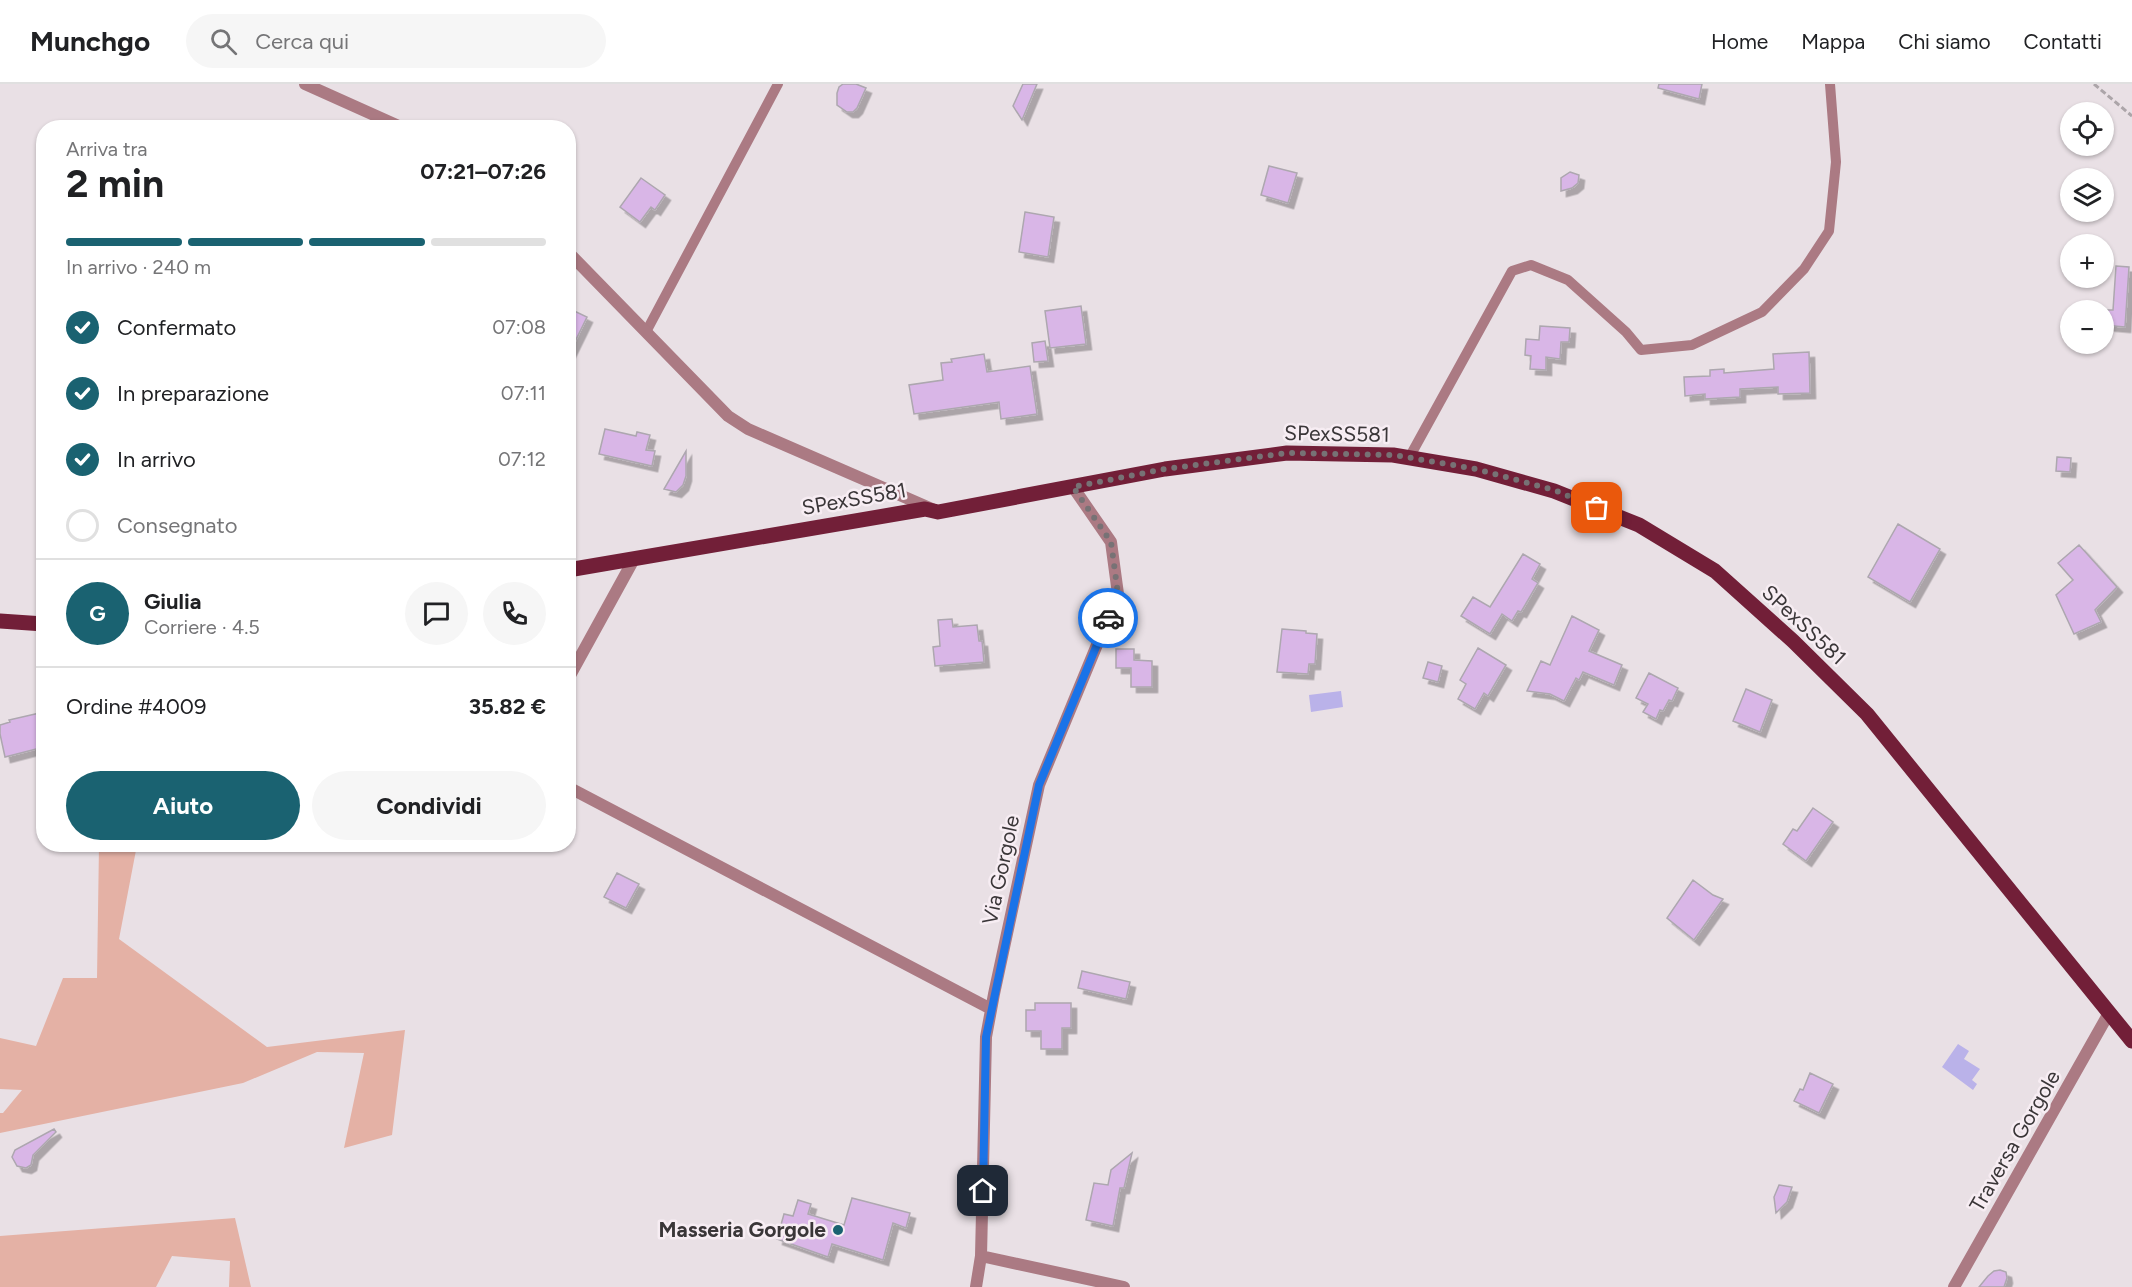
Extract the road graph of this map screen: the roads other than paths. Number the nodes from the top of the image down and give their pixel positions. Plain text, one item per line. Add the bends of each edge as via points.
1 (306, 84) edge
2 (778, 84) edge
3 (1830, 84) edge
4 (385, 120) edge
5 (576, 260) edge
6 (646, 332) junction
7 (1409, 458) junction
8 (1073, 487) junction
9 (938, 512) junction
10 (634, 558) junction
11 (576, 569) edge
12 (0, 621) edge
13 (36, 623) edge
14 (576, 664) edge
15 (576, 791) edge
16 (992, 1009) junction
17 (2109, 1013) junction
18 (2132, 1041) edge
19 (981, 1256) junction
20 (976, 1287) edge
21 (1124, 1287) edge
22 (1954, 1287) edge

1 - 4 street
2 - 6 lane
3 - 7 lane via 1836,162 1829,231 1804,269 1762,312 1692,345 1641,350 1568,280 1531,265 1512,271
5 - 6 street
6 - 9 street via 728,416 748,429
7 - 8 main road, SPexSS581 via 1287,453 1165,469
7 - 17 main road, SPexSS581 via 1476,469 1554,490 1639,525 1715,571 1867,714
8 - 9 main road, SPexSS581
8 - 16 street, Via Gorgole via 1111,542 1118,594 1039,785
9 - 10 main road, SPexSS581 via 925,509
10 - 11 main road, SPexSS581
10 - 14 street
12 - 13 main road
15 - 16 street
16 - 19 street, Via Gorgole via 986,1037
17 - 18 main road, SPexSS581
17 - 22 street, Traversa Gorgole
19 - 20 street, Via Gorgole
19 - 21 street

